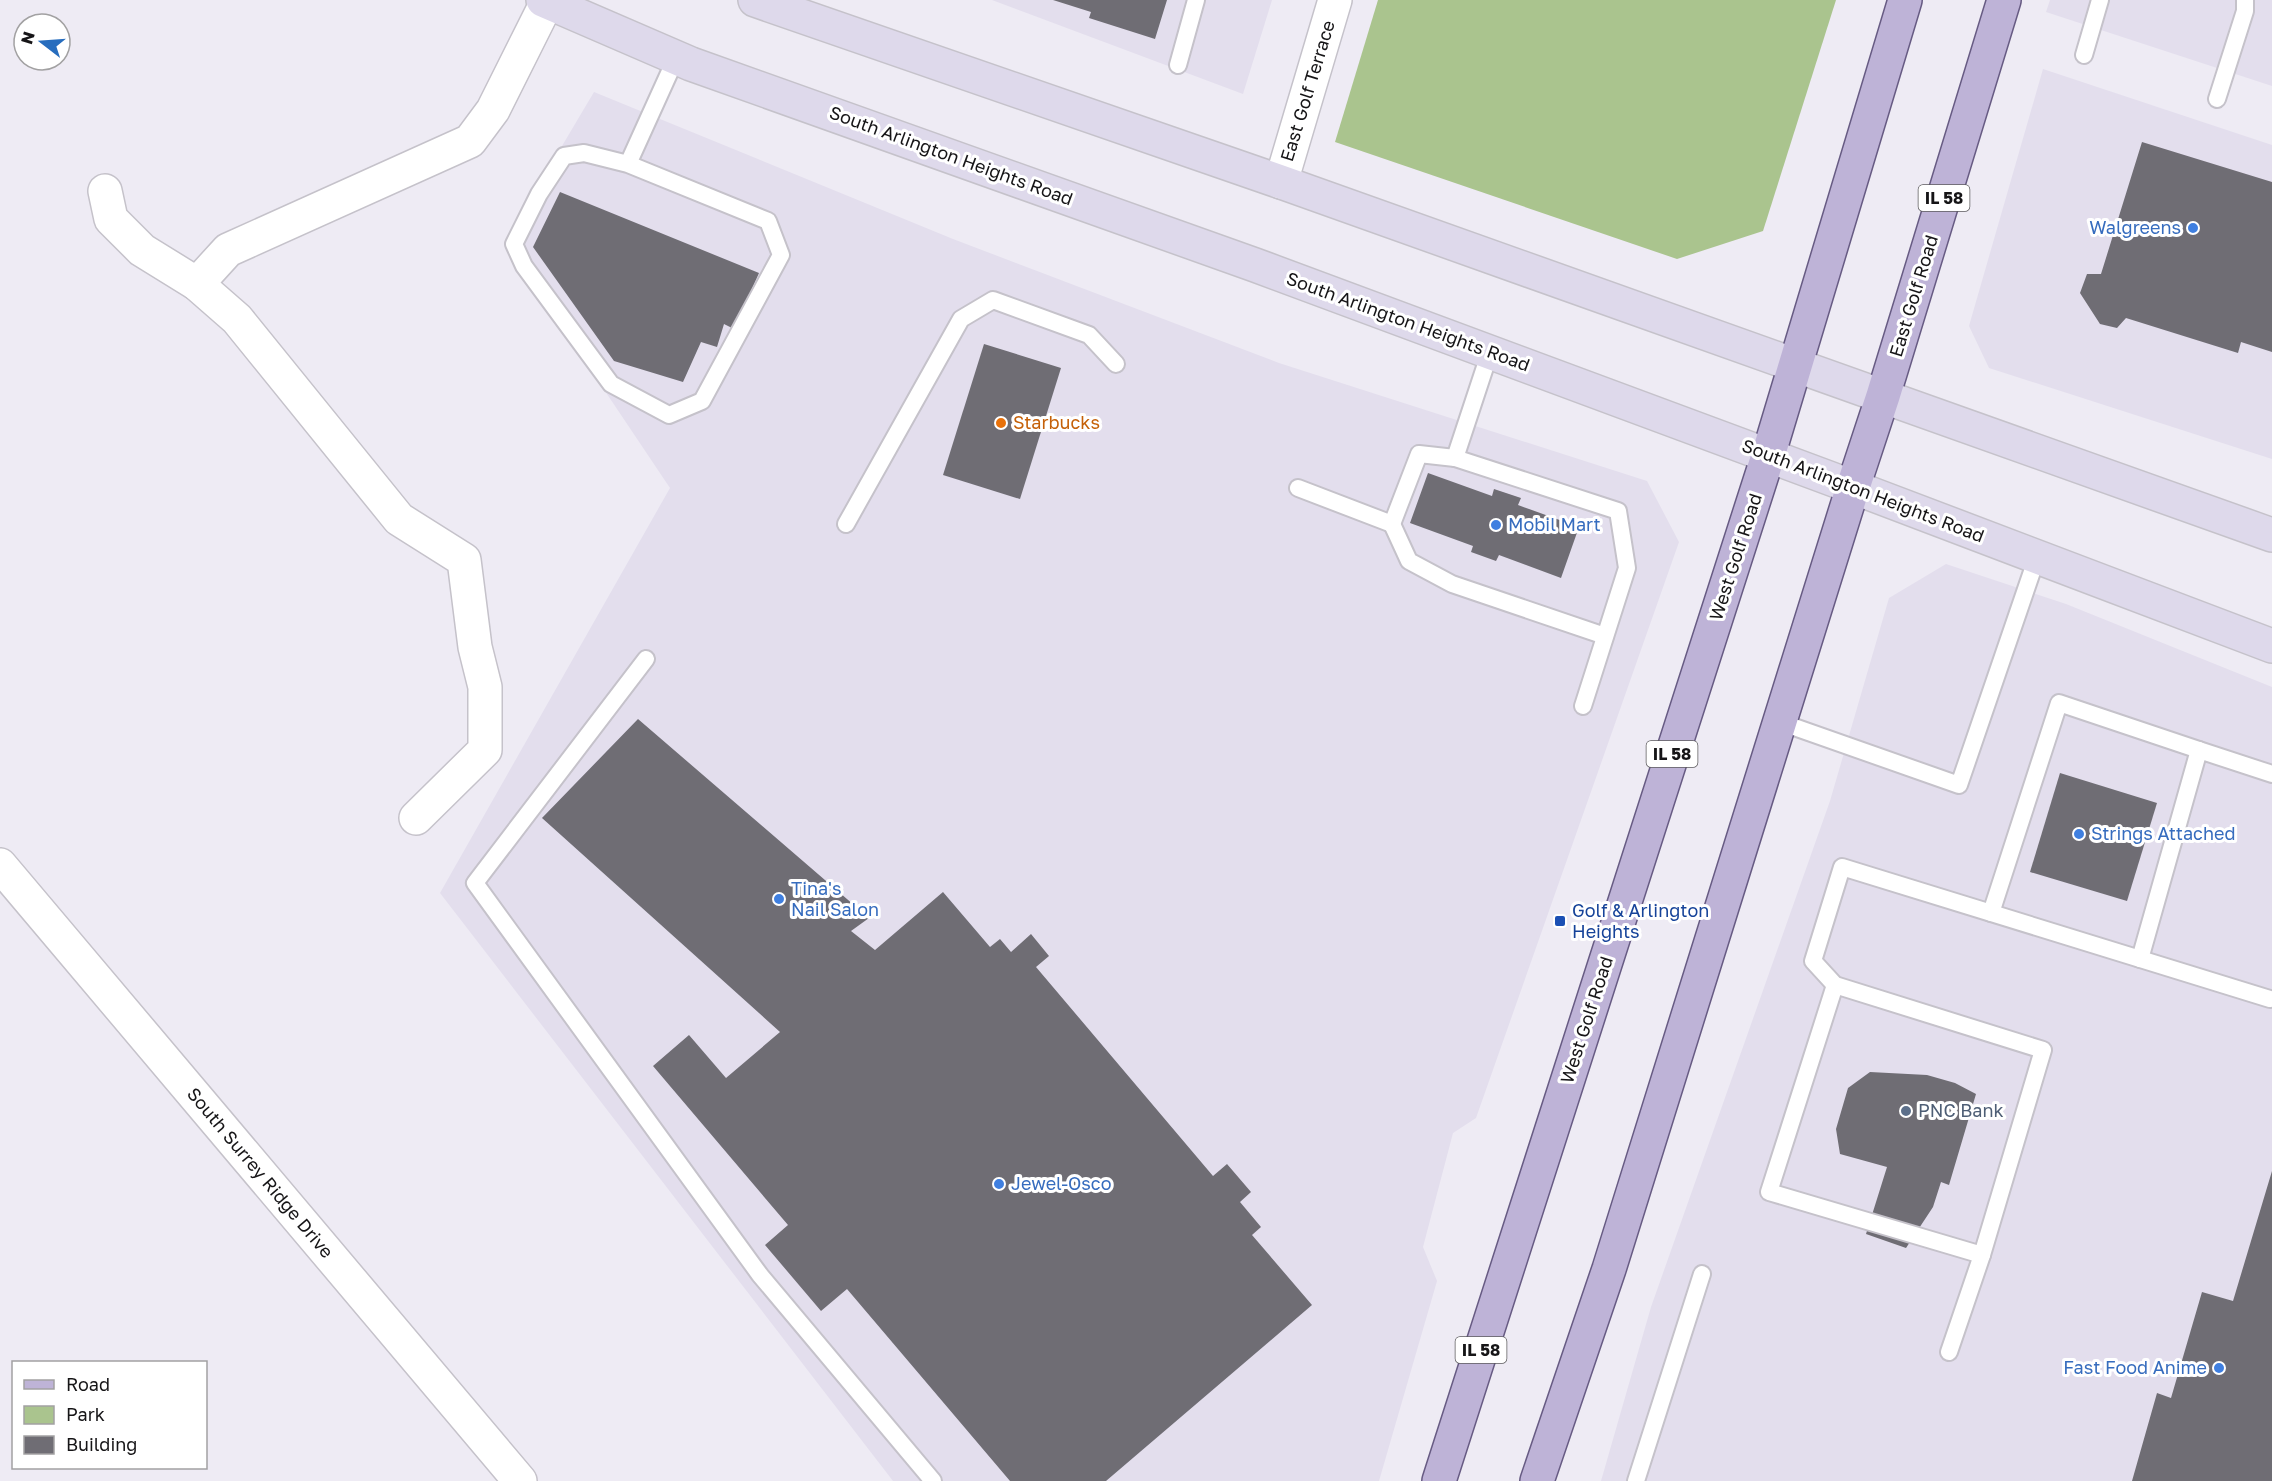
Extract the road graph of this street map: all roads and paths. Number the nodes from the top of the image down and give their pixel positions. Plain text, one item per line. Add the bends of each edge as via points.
1 (755, 0) edge
2 (1196, 0) edge
3 (1335, 0) edge
4 (1905, 0) edge
5 (2004, 0) edge
6 (2100, 0) edge
7 (2245, 0) edge
8 (545, 1) edge
9 (2084, 55) dead end
10 (676, 58) junction
11 (1178, 65) dead end
12 (2217, 99) dead end
13 (628, 164) junction
14 (1281, 182) junction
15 (105, 191) dead end
16 (197, 284) junction
17 (1490, 352) junction
18 (1116, 364) dead end
19 (1796, 364) junction
20 (1883, 396) junction
21 (1768, 456) junction
22 (1455, 458) junction
23 (1853, 487) junction
24 (1298, 488) dead end
25 (846, 524) dead end
26 (1392, 524) junction
27 (2272, 535) edge
28 (2037, 557) junction
29 (1605, 636) junction
30 (2272, 646) edge
31 (646, 659) dead end
32 (1583, 706) dead end
33 (1780, 722) junction
34 (2199, 750) junction
35 (2272, 774) edge
36 (416, 818) dead end
37 (0, 865) edge
38 (1991, 913) junction
39 (2140, 959) junction
40 (1835, 985) junction
41 (2270, 999) dead end
42 (1982, 1255) junction
43 (1702, 1274) dead end
44 (1949, 1353) dead end
45 (520, 1481) edge
46 (933, 1481) edge
47 (1439, 1481) edge
48 (1537, 1481) edge
49 (1635, 1481) edge

1 - 14 main road
2 - 11 lane
3 - 14 street, East Golf Terrace
4 - 19 main road, IL 58
5 - 20 main road, East Golf Road / IL 58
6 - 9 lane
7 - 12 lane
8 - 10 main road, South Arlington Heights Road
8 - 16 street via 493,110 470,141 228,250
10 - 13 lane
10 - 17 main road, South Arlington Heights Road
13 - 13 lane via 768,221 781,255 702,401 669,415 611,384 524,266 514,244 564,156 584,153
14 - 19 main road
15 - 16 street via 111,219 142,250
16 - 36 street via 237,319 399,519 464,560 475,646 485,687 485,750
17 - 21 main road, South Arlington Heights Road
17 - 22 lane
18 - 25 lane via 1089,335 993,300 961,319
19 - 20 main road
19 - 21 main road, IL 58
20 - 23 main road, East Golf Road / IL 58
20 - 27 main road
21 - 23 main road, South Arlington Heights Road
21 - 47 main road, West Golf Road / IL 58
22 - 26 lane via 1419,454
22 - 29 lane via 1618,511 1627,568
23 - 28 main road, South Arlington Heights Road
23 - 33 main road, IL 58
24 - 26 lane
26 - 29 lane via 1409,561 1452,584
28 - 30 main road, South Arlington Heights Road
28 - 33 lane via 1959,785
29 - 32 lane
31 - 46 lane via 475,883 760,1275
33 - 48 main road, IL 58 via 1609,1269
34 - 35 lane
34 - 38 lane via 2059,703
34 - 39 lane
37 - 45 street, South Surrey Ridge Drive
38 - 39 lane
38 - 40 lane via 1842,867 1813,961
39 - 41 lane
40 - 42 lane via 2043,1050
40 - 42 lane via 1769,1192
42 - 44 lane
43 - 49 lane

